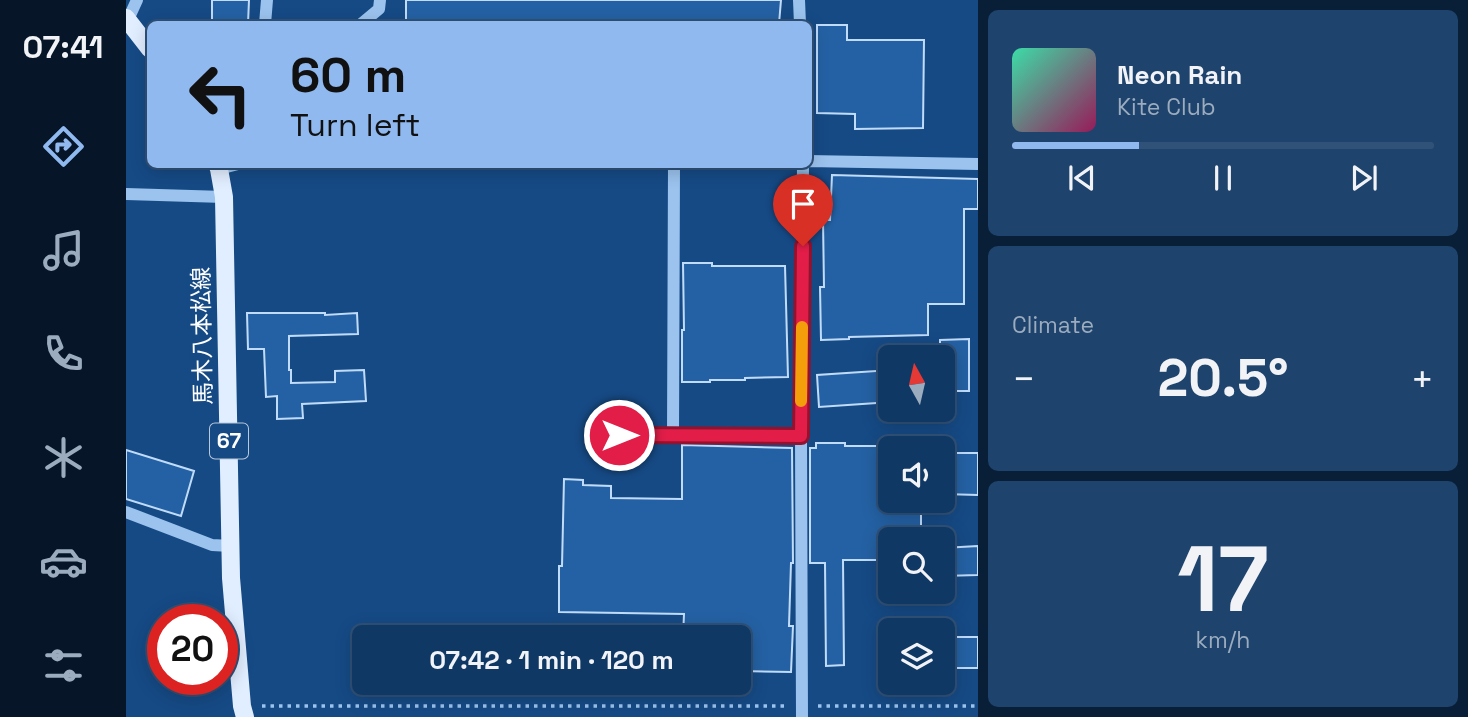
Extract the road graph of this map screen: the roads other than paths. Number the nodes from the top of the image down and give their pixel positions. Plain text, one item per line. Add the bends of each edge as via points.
1 (138, 0) edge
2 (267, 0) edge
3 (380, 0) edge
4 (799, 0) edge
5 (127, 20) edge
6 (265, 21) edge
7 (365, 21) edge
8 (800, 21) edge
9 (147, 45) edge
10 (812, 161) edge
11 (978, 164) edge
12 (218, 168) edge
13 (674, 168) edge
14 (803, 168) edge
15 (126, 194) edge
16 (224, 197) junction
17 (619, 435) dead end
18 (673, 436) junction
19 (801, 436) junction
20 (126, 512) edge
21 (230, 546) junction
22 (802, 711) edge
23 (244, 712) edge

1 - 5 street
2 - 6 street
3 - 7 street via 379,9
4 - 8 street
5 - 9 main road
10 - 11 street
12 - 16 main road, 馬木八本松線 / 67
13 - 18 street
14 - 19 street
15 - 16 street
16 - 21 main road, 馬木八本松線 / 67
17 - 18 street
18 - 19 street
19 - 22 street
20 - 21 street via 212,545
21 - 23 main road, 馬木八本松線 / 67

